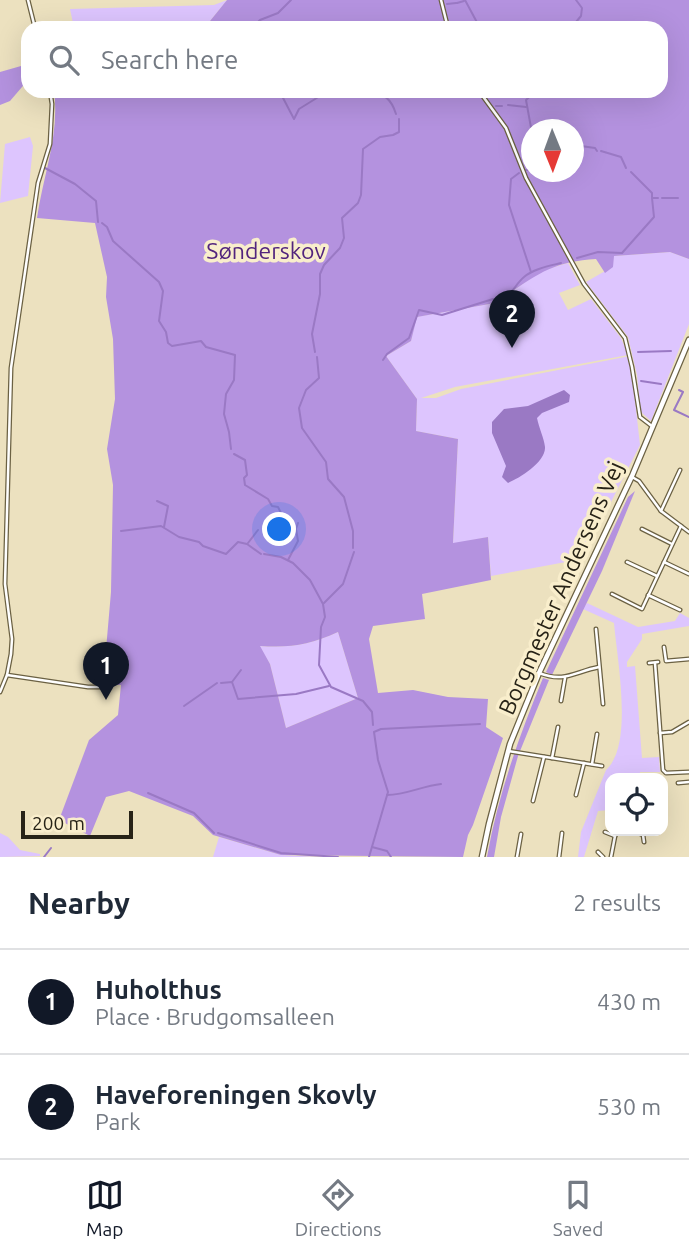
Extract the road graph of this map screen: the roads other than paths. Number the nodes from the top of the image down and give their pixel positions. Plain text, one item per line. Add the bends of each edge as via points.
1 (28, 0) edge
2 (441, 0) edge
3 (33, 21) edge
4 (446, 21) edge
5 (51, 98) edge
6 (484, 98) edge
7 (689, 340) edge
8 (653, 427) junction
9 (680, 470) dead end
10 (632, 476) junction
11 (661, 511) junction
12 (681, 526) junction
13 (642, 530) dead end
14 (689, 532) edge
15 (673, 544) junction
16 (627, 562) dead end
17 (664, 562) junction
18 (689, 574) edge
19 (657, 576) junction
20 (612, 594) dead end
21 (648, 595) junction
22 (680, 610) dead end
23 (596, 629) dead end
24 (664, 647) dead end
25 (689, 659) edge
26 (649, 663) dead end
27 (600, 667) junction
28 (539, 673) junction
29 (7, 675) junction
30 (565, 678) junction
31 (104, 687) dead end
32 (0, 692) edge
33 (561, 701) dead end
34 (603, 704) dead end
35 (689, 722) edge
36 (558, 727) dead end
37 (660, 733) junction
38 (597, 734) dead end
39 (508, 751) junction
40 (544, 757) junction
41 (552, 758) junction
42 (584, 763) junction
43 (592, 764) junction
44 (603, 766) dead end
45 (689, 772) edge
46 (689, 782) edge
47 (678, 783) dead end
48 (576, 795) dead end
49 (533, 801) dead end
50 (562, 833) dead end
51 (522, 834) dead end
52 (615, 836) edge
53 (643, 836) edge
54 (644, 842) dead end
55 (598, 852) dead end
56 (482, 857) edge
57 (517, 857) edge
58 (559, 857) edge
59 (603, 857) edge
60 (611, 857) edge

1 - 3 street
2 - 4 street
5 - 29 street via 50,144 38,183 11,368 5,584 12,639
6 - 8 street via 506,128 526,178 580,276 625,338 640,417
7 - 8 street, Borgmester Andersens Vej
8 - 10 street, Borgmester Andersens Vej
9 - 11 street
10 - 11 street
10 - 28 street, Borgmester Andersens Vej
11 - 12 street
12 - 14 street
12 - 15 street
13 - 15 street
15 - 17 street
16 - 19 street
17 - 18 street
17 - 19 street
19 - 21 street
20 - 21 street via 642,609
21 - 22 street
23 - 27 street
24 - 25 street via 666,661
26 - 37 street via 657,663
27 - 30 street
27 - 34 street
28 - 30 street
28 - 39 street, Borgmester Andersens Vej
29 - 31 street
29 - 32 street
30 - 33 street
35 - 37 street
36 - 41 street
37 - 45 street via 666,773
38 - 43 street
39 - 40 street
39 - 56 street, Borgmester Andersens Vej
40 - 41 street
40 - 49 street
41 - 42 street
42 - 43 street
42 - 48 street
43 - 44 street
46 - 47 street
50 - 58 street
51 - 57 street
52 - 60 street
53 - 54 street
55 - 59 street

